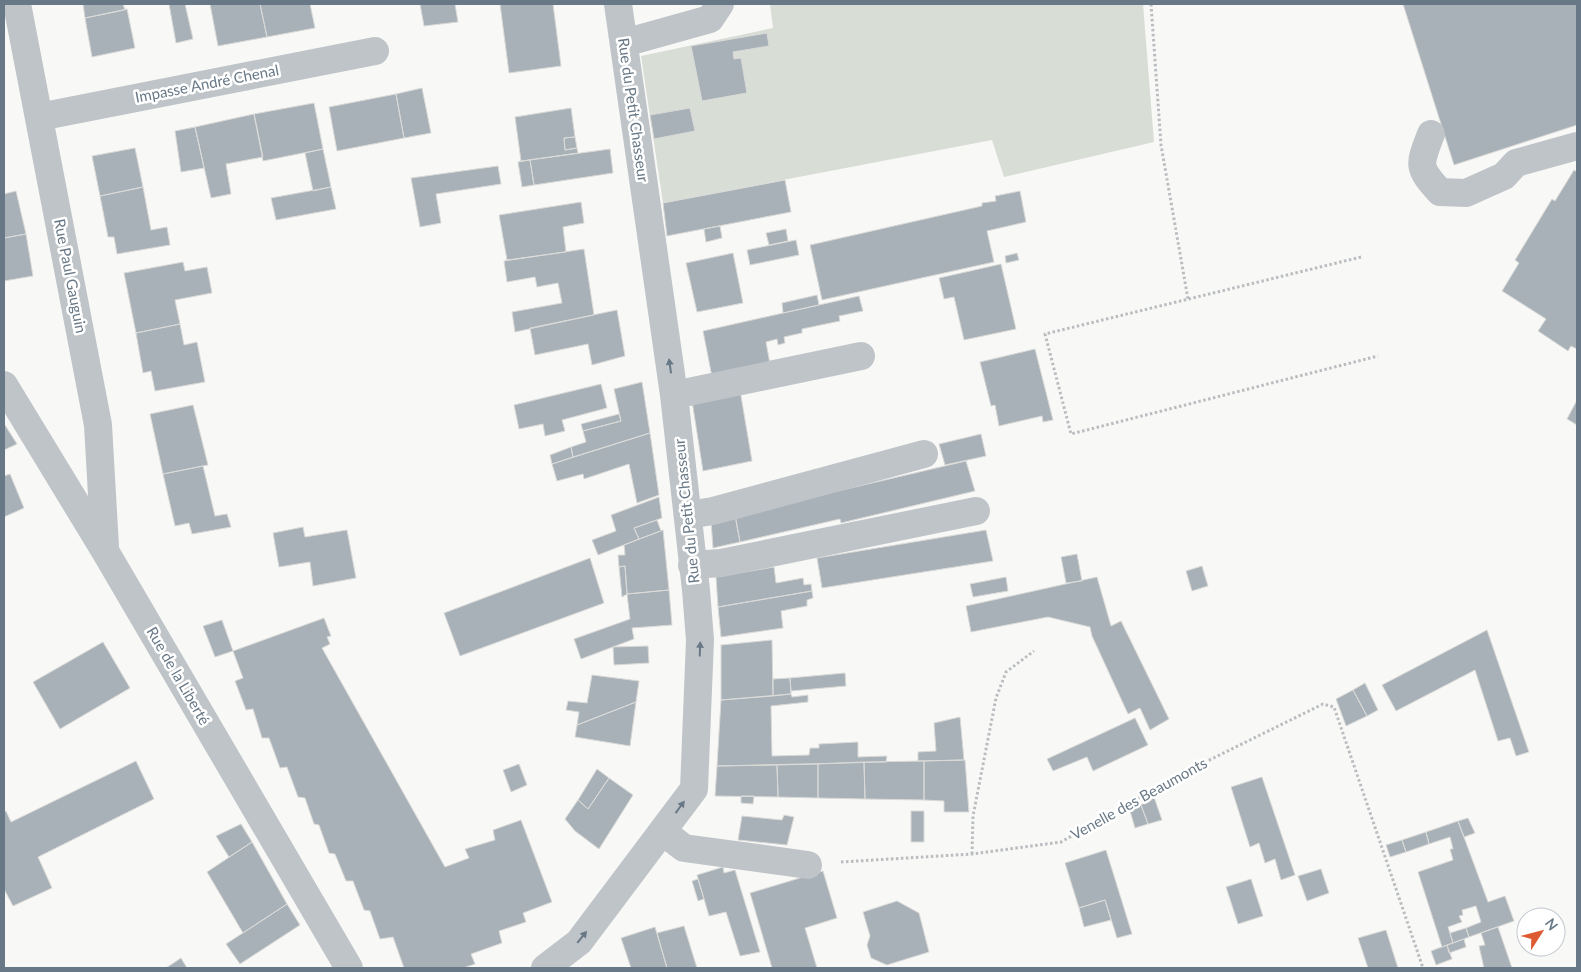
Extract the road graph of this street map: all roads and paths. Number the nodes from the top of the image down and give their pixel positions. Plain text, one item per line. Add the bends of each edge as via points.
1 (17, 4) edge
2 (618, 4) edge
3 (720, 4) edge
4 (1151, 4) edge
5 (624, 43) junction
6 (375, 52) dead end
7 (39, 118) junction
8 (1431, 134) dead end
9 (1577, 146) edge
10 (1361, 257) dead end
11 (1188, 299) junction
12 (860, 356) dead end
13 (1378, 356) dead end
14 (4, 385) edge
15 (674, 395) junction
16 (924, 454) dead end
17 (976, 511) dead end
18 (688, 516) junction
19 (105, 551) junction
20 (692, 565) junction
21 (1034, 651) dead end
22 (663, 832) junction
23 (972, 854) junction
24 (808, 864) joint
25 (349, 968) edge
26 (545, 968) edge
27 (1423, 968) edge

1 - 7 street, Rue Paul Gauguin
2 - 5 street, Rue du Petit Chasseur
3 - 5 street via 710,19
4 - 11 path via 1160,145
15 -> 5 street, Rue du Petit Chasseur
6 - 7 street, Impasse André Chenal
7 - 19 street, Rue Paul Gauguin via 98,425
8 - 9 street via 1422,158 1424,175 1440,192 1466,193 1504,176 1516,164
10 - 11 path
11 - 13 path via 1045,334 1071,434
12 - 15 street
14 - 19 street, Rue de la Liberté
15 - 18 street, Rue du Petit Chasseur
16 - 18 street
17 - 20 street via 721,563
18 - 20 street, Rue du Petit Chasseur
19 - 25 street, Rue de la Liberté
22 -> 20 street, Rue du Petit Chasseur via 694,789 700,640
21 - 23 path via 1006,672 996,698 973,816
22 - 24 street via 684,848
26 -> 22 street, Rue du Petit Chasseur via 579,942
23 - 24 path, Venelle des Beaumonts
23 - 27 path, Venelle des Beaumonts via 1061,842 1179,775 1323,704 1334,707

